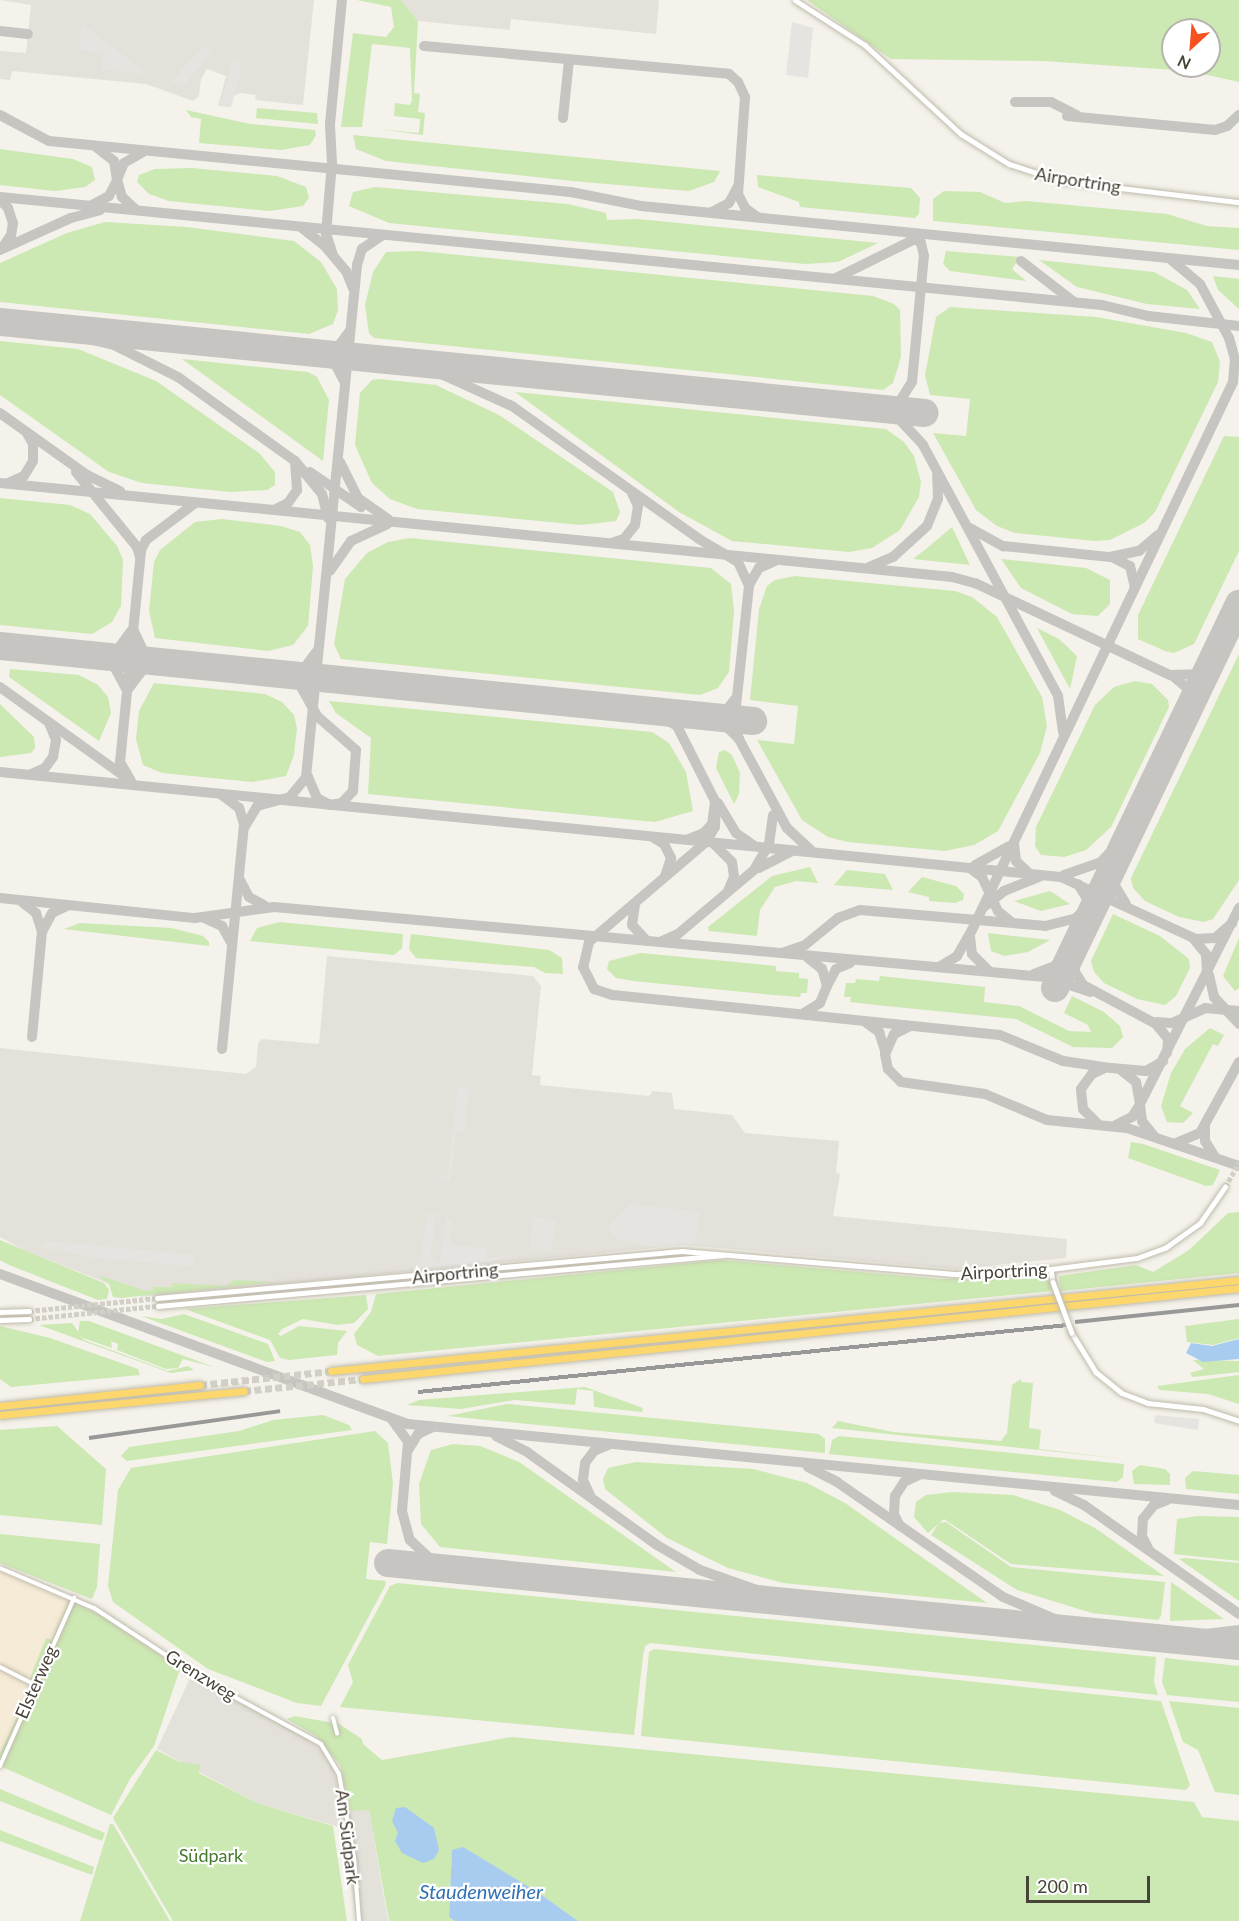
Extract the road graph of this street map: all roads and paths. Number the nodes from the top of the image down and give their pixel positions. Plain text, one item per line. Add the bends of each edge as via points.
1 (795, 0) edge
2 (1239, 202) edge
3 (1225, 1187) tunnel mouth
4 (754, 1255) junction
5 (1050, 1269) junction
6 (1239, 1280) edge
7 (1239, 1288) edge
8 (157, 1298) tunnel mouth
9 (158, 1306) tunnel mouth
10 (29, 1311) tunnel mouth
11 (0, 1312) edge
12 (29, 1319) tunnel mouth
13 (0, 1320) edge
14 (331, 1371) tunnel mouth
15 (363, 1379) tunnel mouth
16 (200, 1385) tunnel mouth
17 (244, 1391) tunnel mouth
18 (0, 1404) edge
19 (0, 1416) edge
20 (1239, 1421) edge
21 (0, 1568) edge
22 (72, 1597) junction
23 (0, 1667) edge
24 (34, 1684) junction
25 (333, 1718) dead end
26 (337, 1733) dead end
27 (330, 1755) joint
28 (0, 1766) edge
29 (359, 1921) edge

1 - 2 street, Airportring via 884,60 961,134 992,155 1029,172 1062,181
3 - 5 street, Airportring via 1200,1223 1159,1251 1122,1261
4 - 5 street, Airportring via 949,1274
4 - 8 street, Airportring via 669,1251
4 - 9 street, Airportring via 699,1256
5 - 20 street, bridge via 1072,1333 1096,1372 1122,1392 1148,1403 1203,1409
6 - 14 highway
7 - 15 highway
10 - 11 street
12 - 13 street
16 - 18 highway
17 - 19 highway
21 - 22 street, Grenzweg
22 - 24 street, Elsterweg
22 - 27 street, Grenzweg via 126,1627 218,1688 310,1735
23 - 24 street
24 - 28 street, Elsterweg
25 - 26 street
27 - 29 street, Am Südpark via 339,1774 350,1832

